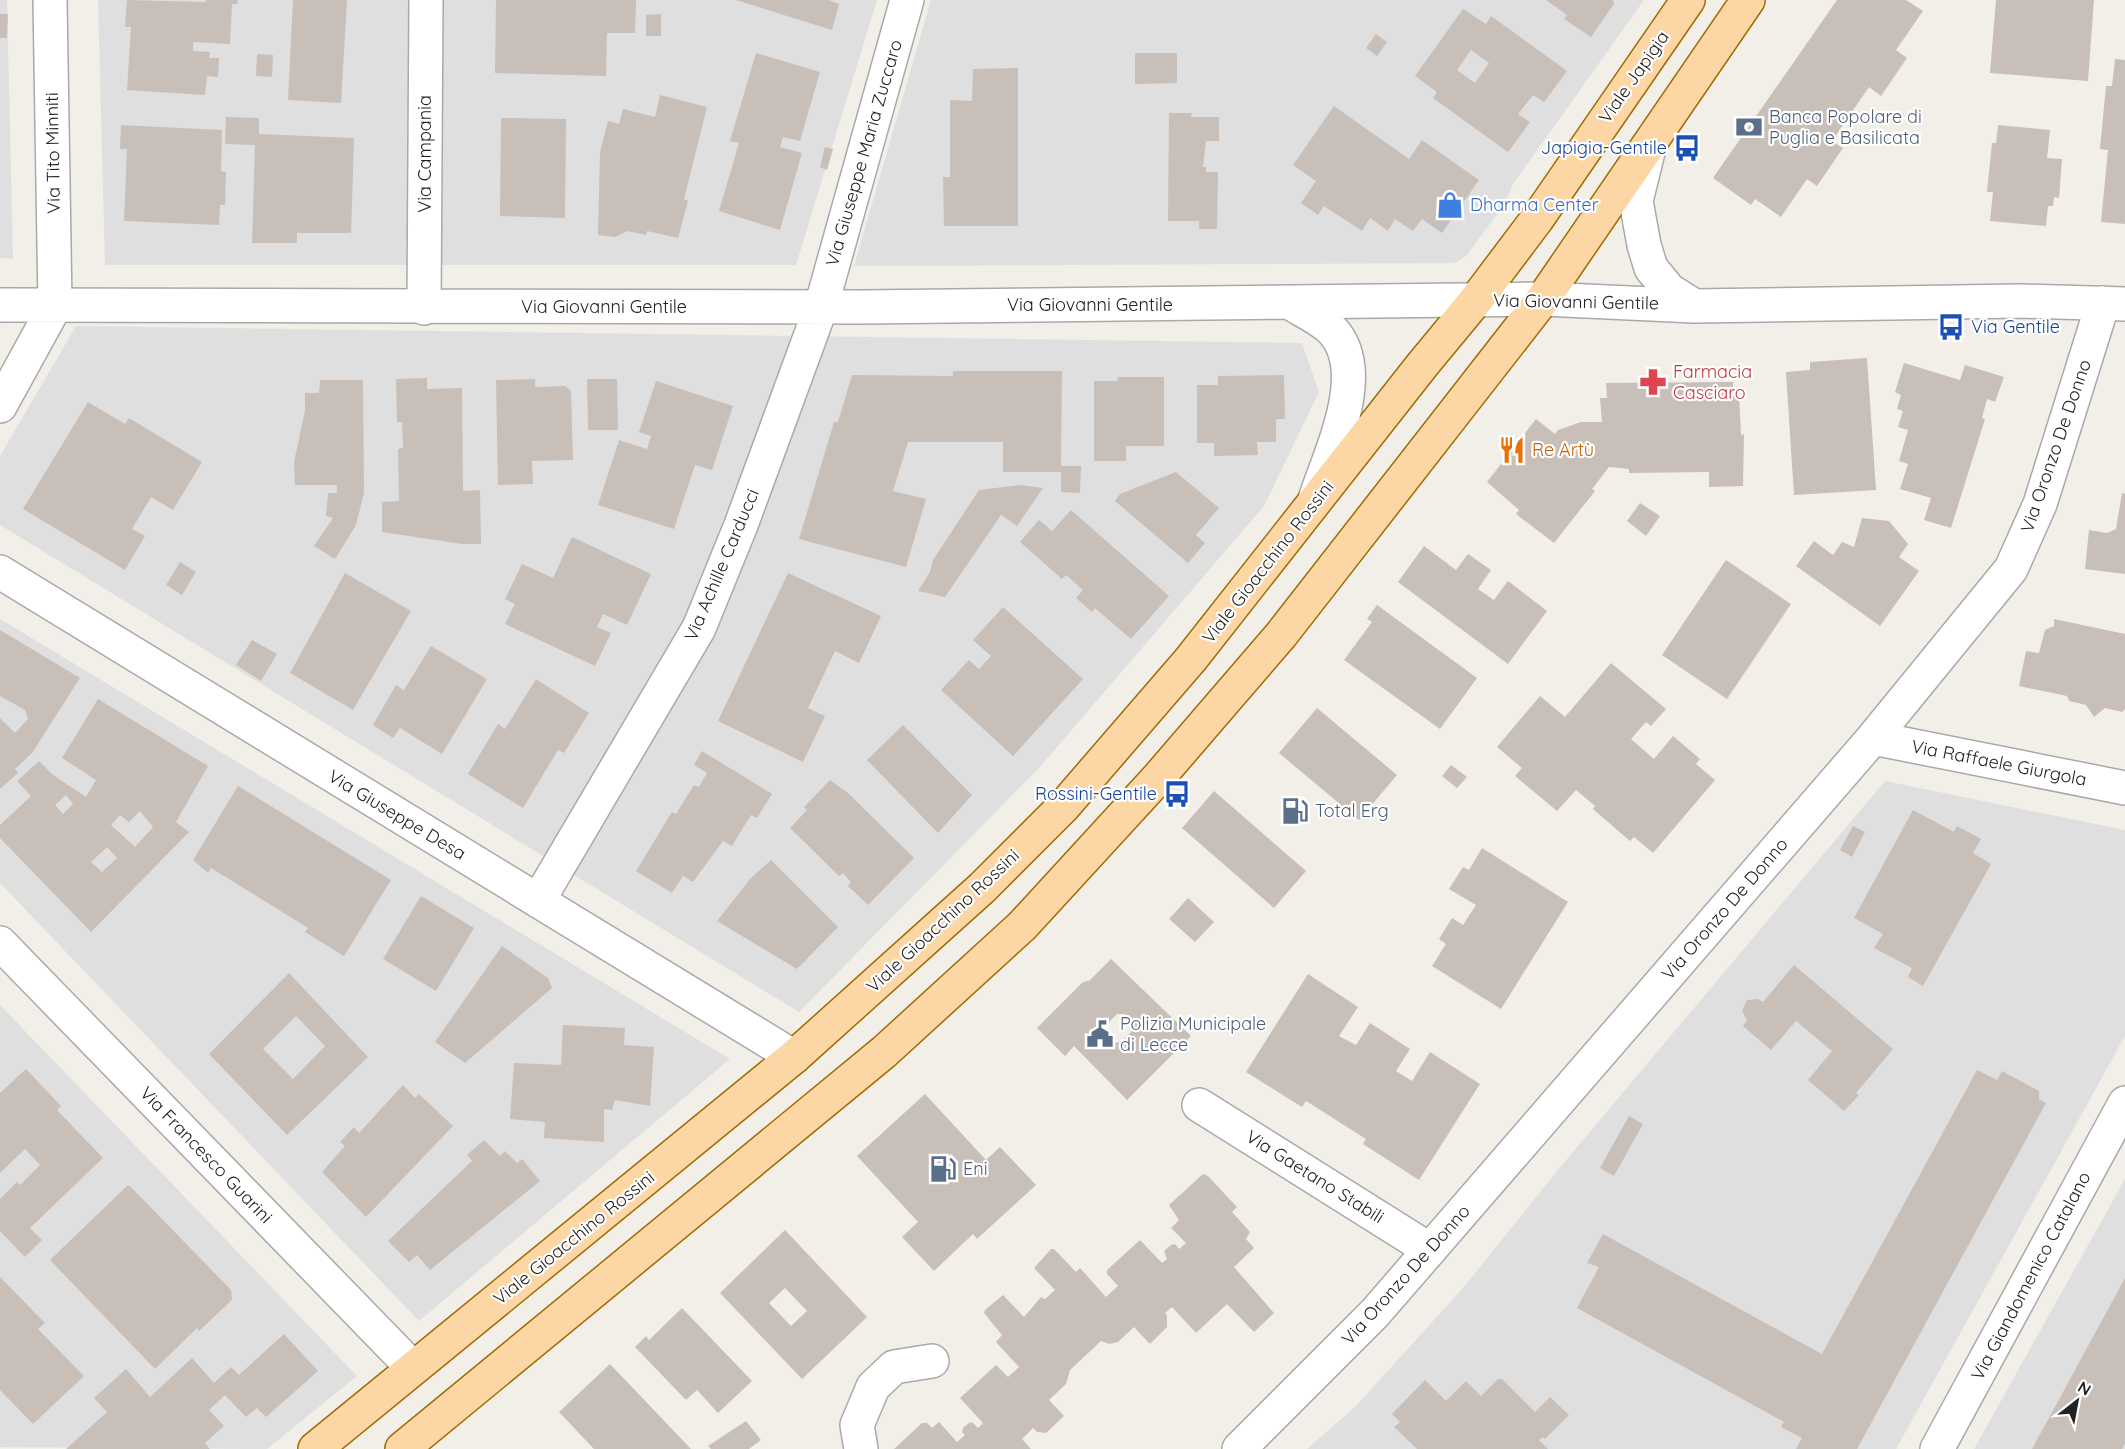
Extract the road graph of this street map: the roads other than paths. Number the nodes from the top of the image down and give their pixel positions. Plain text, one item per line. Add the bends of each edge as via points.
1 (50, 0) edge
2 (426, 0) edge
3 (908, 0) edge
4 (1688, 0) edge
5 (1748, 0) edge
6 (1649, 148) junction
7 (1543, 299) junction
8 (1476, 300) junction
9 (2114, 303) edge
10 (1292, 304) junction
11 (0, 305) edge
12 (55, 306) junction
13 (1694, 306) junction
14 (821, 307) junction
15 (424, 308) junction
16 (2, 396) edge
17 (1313, 507) junction
18 (0, 572) edge
19 (1873, 738) junction
20 (2125, 788) edge
21 (538, 901) junction
22 (0, 943) edge
23 (794, 1058) junction
24 (2125, 1103) edge
25 (1199, 1105) dead end
26 (1430, 1250) junction
27 (932, 1361) dead end
28 (413, 1368) junction
29 (315, 1449) edge
30 (402, 1449) edge
31 (861, 1449) edge
32 (1239, 1449) edge
33 (1937, 1449) edge

1 - 12 street, Via Tito Minniti
2 - 15 street, Via Campania
3 - 14 street, Via Giuseppe Maria Zuccaro
4 - 8 main road, Viale Japigia via 1537,219
5 - 6 main road
6 - 7 main road
6 - 13 street via 1636,201 1644,245 1651,268 1669,290
7 - 8 street, Via Giovanni Gentile
7 - 13 street, Via Giovanni Gentile
7 - 30 main road via 1281,635 1022,926 874,1060
8 - 10 street, Via Giovanni Gentile
8 - 17 main road, Viale Gioacchino Rossini
9 - 13 street, Via Giovanni Gentile
9 - 19 street, Via Oronzo De Donno via 2040,504 2011,570
10 - 14 street, Via Giovanni Gentile
10 - 17 street via 1331,330 1348,359 1350,383 1341,423
11 - 12 street, Via Giovanni Gentile
12 - 15 street, Via Giovanni Gentile
12 - 16 street
14 - 15 street, Via Giovanni Gentile
14 - 21 street, Via Achille Carducci via 699,628
17 - 23 main road, Viale Gioacchino Rossini via 1191,659 1064,806 982,888
18 - 21 street, Via Giuseppe Desa
19 - 20 street, Via Raffaele Giurgola
19 - 26 street, Via Oronzo De Donno
21 - 23 street, Via Giuseppe Desa
22 - 28 street, Via Francesco Guarini
23 - 28 main road, Viale Gioacchino Rossini
24 - 33 street, Via Giandomenico Catalano
25 - 26 street, Via Gaetano Stabili
26 - 32 street, Via Oronzo De Donno via 1376,1313
27 - 31 street via 894,1367 873,1387 857,1425
28 - 29 main road, Viale Gioacchino Rossini

